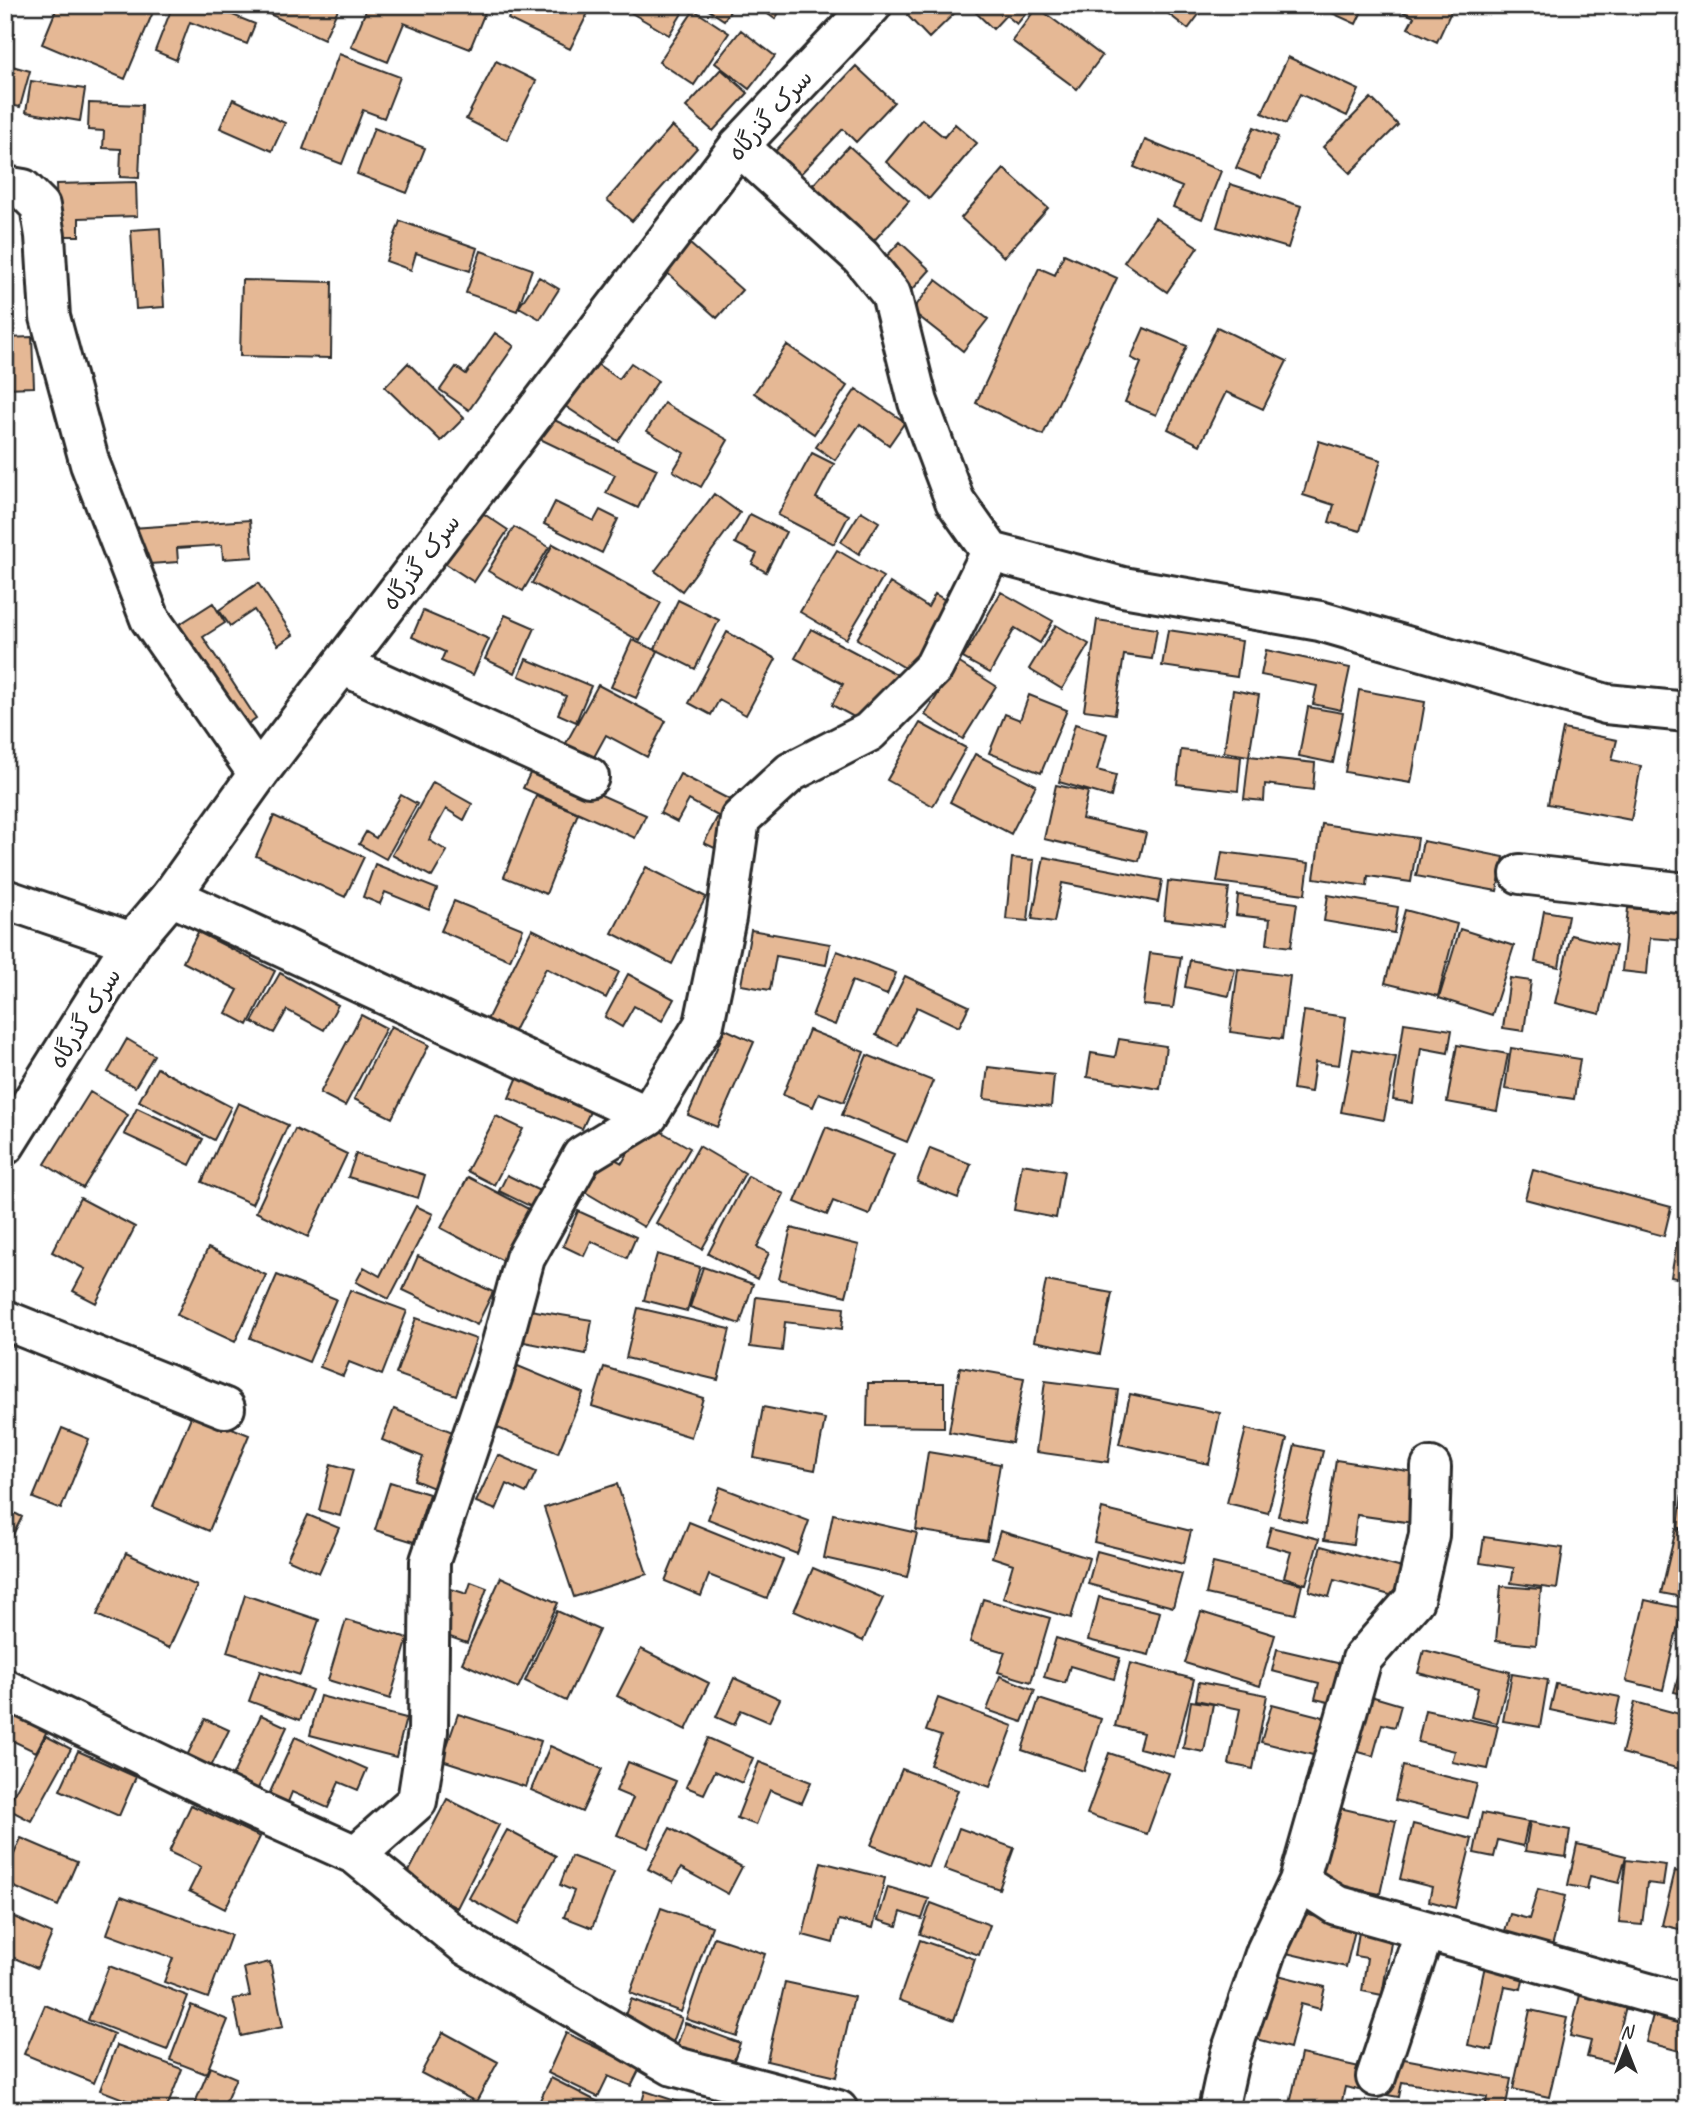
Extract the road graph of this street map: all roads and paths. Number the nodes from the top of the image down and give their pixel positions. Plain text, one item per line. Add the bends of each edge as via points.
1 (872, 5) edge
2 (739, 146) junction
3 (5, 186) edge
4 (991, 552) junction
5 (342, 665) junction
6 (1687, 712) edge
7 (258, 774) junction
8 (589, 777) dead end
9 (1520, 874) dead end
10 (1687, 893) edge
11 (171, 896) junction
12 (5, 899) edge
13 (132, 942) junction
14 (648, 1116) junction
15 (5, 1145) edge
16 (5, 1320) edge
17 (226, 1408) dead end
18 (1431, 1468) dead end
19 (5, 1689) edge
20 (356, 1855) junction
21 (1299, 1881) junction
22 (1425, 1930) junction
23 (1687, 2004) edge
24 (1376, 2077) dead end
25 (838, 2110) edge
26 (1218, 2110) edge

1 - 2 street, سرک گذرگاه
2 - 4 street via 861,257 891,294 918,402 955,501
2 - 5 street, سرک گذرگاه
3 - 7 street via 23,189 40,206 50,317 90,464 150,620
4 - 6 street via 1123,587 1320,621 1606,704
4 - 14 street via 934,667 869,732 791,772 740,819 705,1024
5 - 7 street, سرک گذرگاه
5 - 8 street
7 - 11 street, سرک گذرگاه
9 - 10 street
11 - 13 street, سرک گذرگاه
11 - 14 street
12 - 13 street
13 - 15 street, سرک گذرگاه
14 - 20 street via 582,1156 525,1258 494,1373 430,1561 428,1731 417,1801
16 - 17 street
18 - 21 street via 1429,1535 1414,1600 1362,1659
19 - 20 street
20 - 25 street via 467,1946 673,2066
21 - 22 street via 1336,1905
21 - 26 street via 1266,1951 1230,2055
22 - 23 street
22 - 24 street

